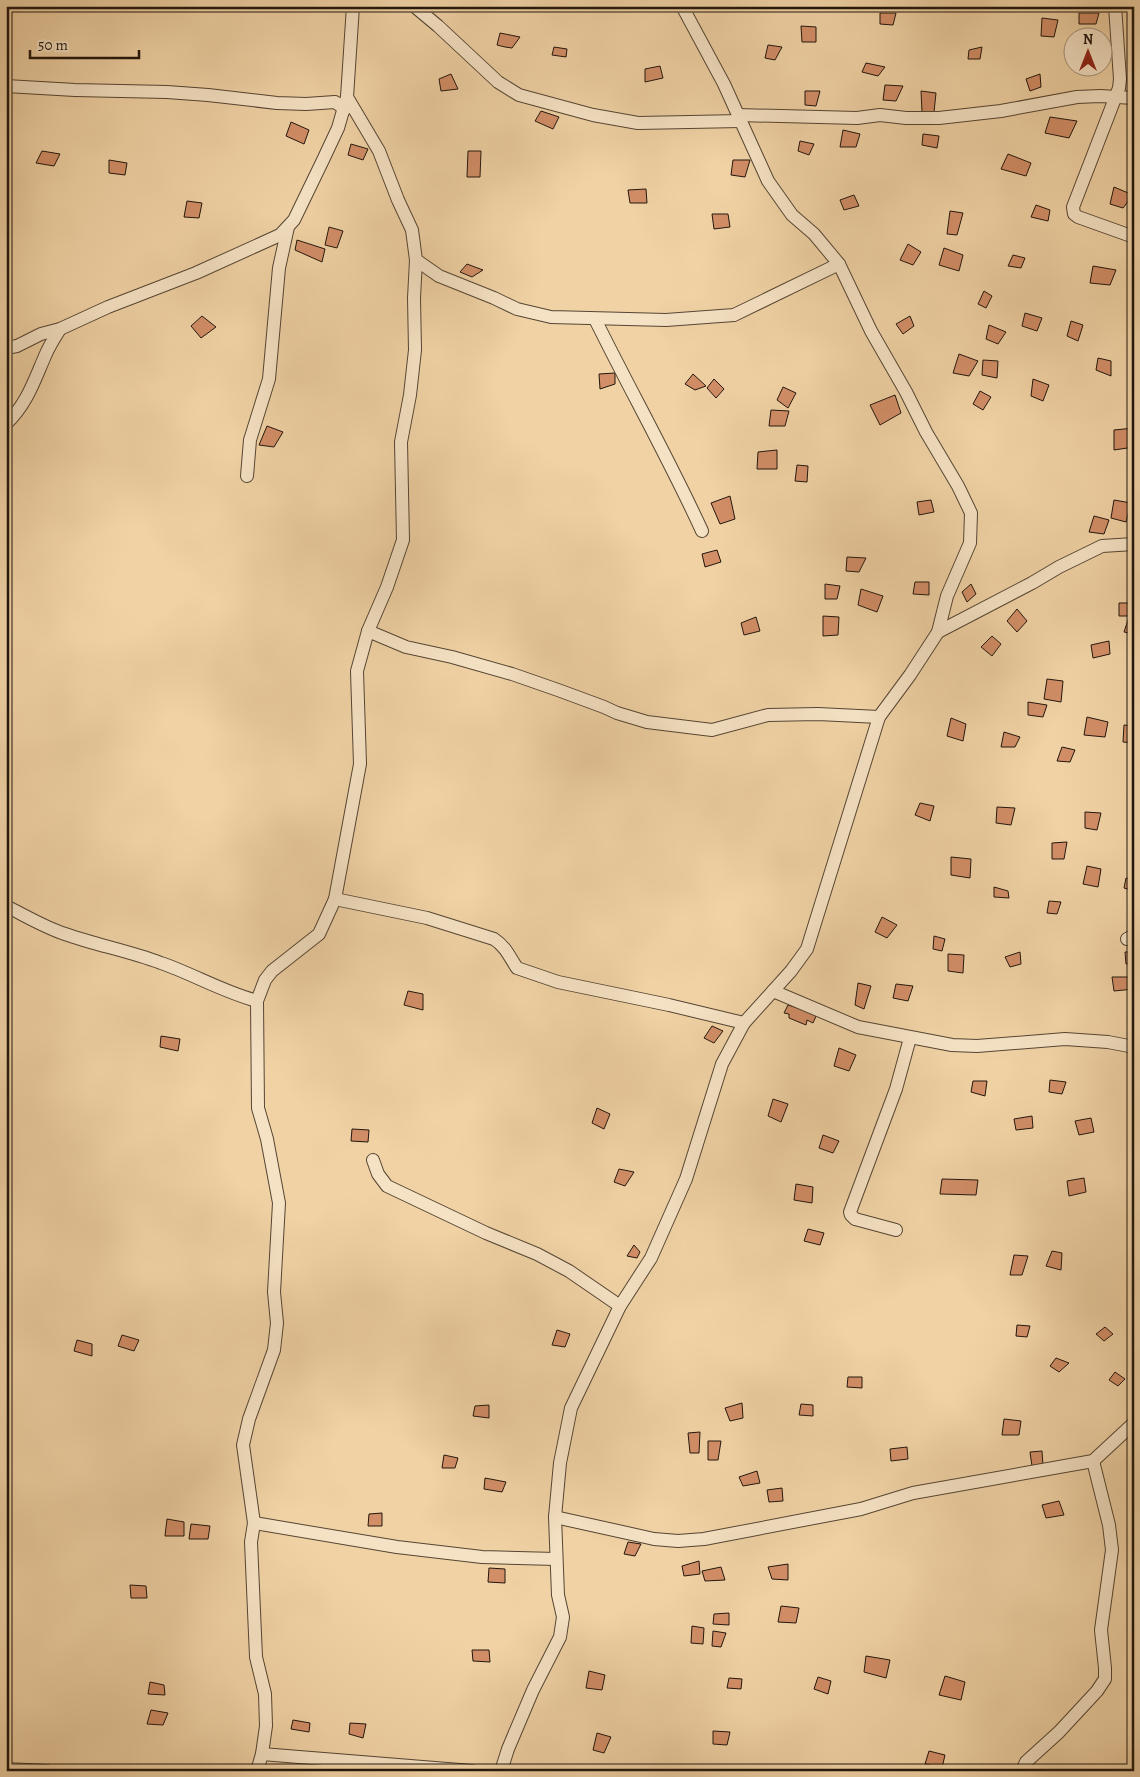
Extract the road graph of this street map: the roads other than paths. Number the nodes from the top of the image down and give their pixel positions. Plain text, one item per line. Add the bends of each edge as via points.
1 (353, 6) edge
2 (414, 6) edge
3 (682, 6) edge
4 (1115, 6) edge
5 (6, 86) edge
6 (1116, 97) junction
7 (1134, 98) edge
8 (346, 103) junction
9 (739, 118) junction
10 (288, 227) junction
11 (1134, 237) edge
12 (416, 260) junction
13 (840, 264) junction
14 (595, 319) junction
15 (60, 329) junction
16 (6, 348) edge
17 (6, 424) edge
18 (247, 476) dead end
19 (702, 531) dead end
20 (1134, 544) edge
21 (368, 631) junction
22 (938, 632) junction
23 (879, 717) junction
24 (335, 899) junction
25 (6, 906) edge
26 (774, 991) junction
27 (256, 1001) junction
28 (744, 1023) junction
29 (910, 1038) junction
30 (1134, 1047) edge
31 (373, 1160) dead end
32 (896, 1230) dead end
33 (620, 1306) junction
34 (1134, 1423) edge
35 (1093, 1461) junction
36 (554, 1517) junction
37 (254, 1523) junction
38 (556, 1559) junction
39 (262, 1754) junction
40 (6, 1769) edge
41 (47, 1771) edge
42 (258, 1771) edge
43 (472, 1771) edge
44 (501, 1771) edge
45 (1022, 1771) edge

1 - 8 street
2 - 9 street via 498,82 519,94 593,116 638,123
3 - 9 street
4 - 6 street via 1120,79
5 - 8 street via 208,95 277,104
6 - 7 street
6 - 9 street via 1078,97 939,118 880,115 857,118
6 - 11 street via 1073,207 1078,218
8 - 10 street via 338,128
8 - 12 street via 380,151 412,230
9 - 13 street via 768,181 792,215
10 - 15 street via 272,239
10 - 18 street via 279,268 269,379 250,440
12 - 14 street via 439,276 517,309 552,317
12 - 21 street via 415,350 401,442 403,540
13 - 14 street via 734,315 666,320
13 - 22 street via 871,331 971,513 970,543 947,596
14 - 19 street
15 - 16 street
15 - 17 street via 18,412
20 - 22 street via 1102,546
21 - 23 street via 406,647 521,677 647,722 712,730 768,715
21 - 24 street via 357,671 360,764
22 - 23 street
23 - 26 street via 807,949
24 - 27 street via 319,934 272,971
24 - 28 street via 427,918 494,939 508,951 517,968 558,982
25 - 27 street via 64,934 162,963
26 - 28 street
26 - 29 street via 858,1027
27 - 37 street via 258,1108 279,1203 274,1350 243,1445
28 - 33 street via 722,1064 686,1179 651,1258
29 - 30 street via 952,1045 1065,1039
29 - 32 street via 896,1089 850,1212 855,1219
31 - 33 street via 387,1186 537,1254 569,1271
33 - 36 street via 571,1408
34 - 35 street
35 - 36 street via 913,1493 861,1508 704,1539 654,1539
35 - 45 street via 1112,1550 1101,1630 1105,1679 1059,1732 1026,1762
36 - 38 street
37 - 38 street via 482,1557
37 - 39 street via 251,1542 256,1657 265,1694 266,1726
38 - 44 street via 563,1617 560,1638 533,1690
39 - 42 street
39 - 43 street
40 - 41 street

